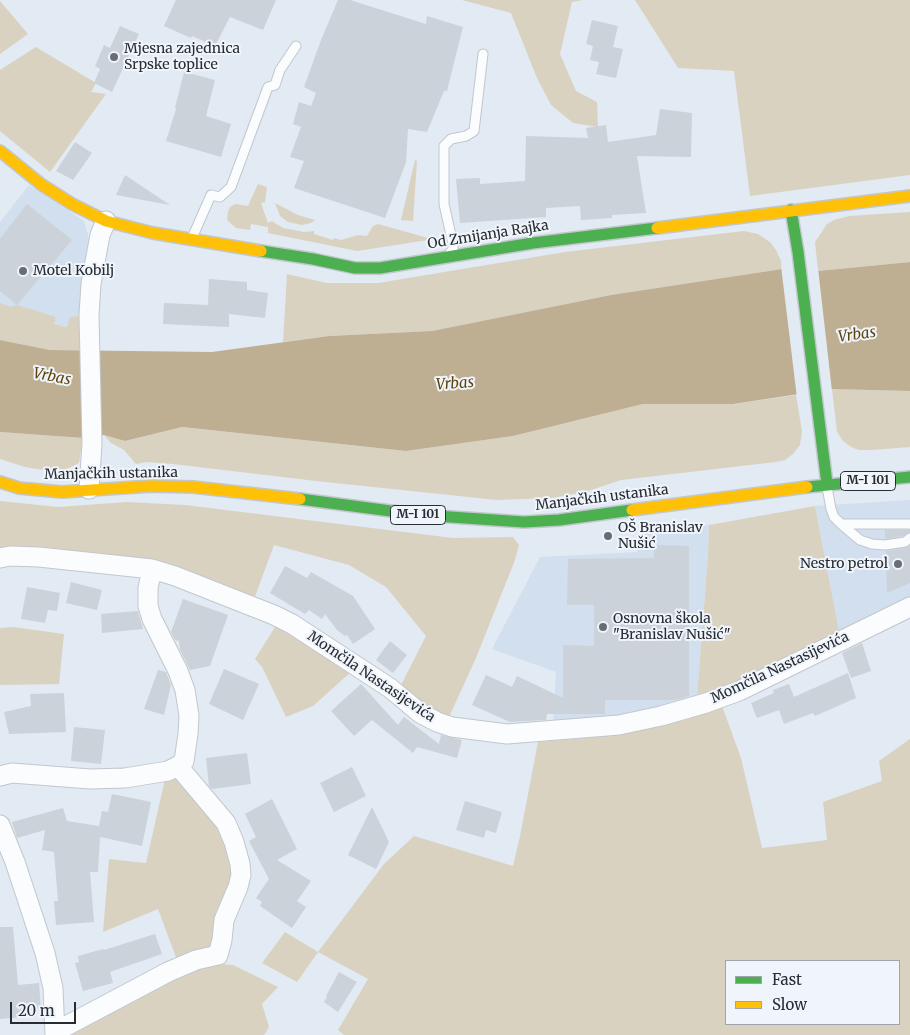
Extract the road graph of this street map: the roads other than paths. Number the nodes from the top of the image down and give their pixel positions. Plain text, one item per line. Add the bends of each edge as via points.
1 (296, 46) dead end
2 (483, 54) dead end
3 (0, 151) edge
4 (910, 196) edge
5 (792, 210) junction
6 (106, 221) junction
7 (191, 240) junction
8 (446, 257) junction
9 (910, 477) edge
10 (0, 482) edge
11 (827, 484) junction
12 (89, 489) junction
13 (841, 524) junction
14 (910, 524) edge
15 (910, 538) edge
16 (0, 558) edge
17 (152, 569) junction
18 (910, 607) edge
19 (178, 766) junction
20 (0, 776) edge
21 (0, 825) edge
22 (55, 1033) edge

1 - 7 lane via 280,70 275,85 268,87 231,187 220,197 211,195
2 - 8 lane via 474,131 451,139 444,146 444,204 453,244
3 - 6 street, Od Zmijanja Rajka via 42,185
4 - 5 street, Od Zmijanja Rajka
5 - 8 street, Od Zmijanja Rajka
5 - 11 street
6 - 7 street, Od Zmijanja Rajka
6 - 12 street via 96,253 89,315 92,444
7 - 8 street, Od Zmijanja Rajka via 355,268 380,268
9 - 11 street, Manjačkih ustanika / M-I 101
10 - 12 street, Manjačkih ustanika / M-I 101 via 36,490
11 - 12 street, Manjačkih ustanika / M-I 101 via 524,522 421,515 193,487
11 - 13 lane via 831,509
13 - 14 lane
13 - 15 lane via 860,540 872,544 905,542
16 - 17 street, Momčila Nastasijevića via 39,557
17 - 18 street, Momčila Nastasijevića via 292,624 437,722 507,734 619,725 706,703 739,691
17 - 19 street via 148,606 178,671 189,716 186,753
19 - 20 street via 168,771 125,778 90,779 12,773
19 - 22 street via 226,823 240,864 238,887 224,920 218,954 168,972
21 - 22 street via 44,953 53,988

